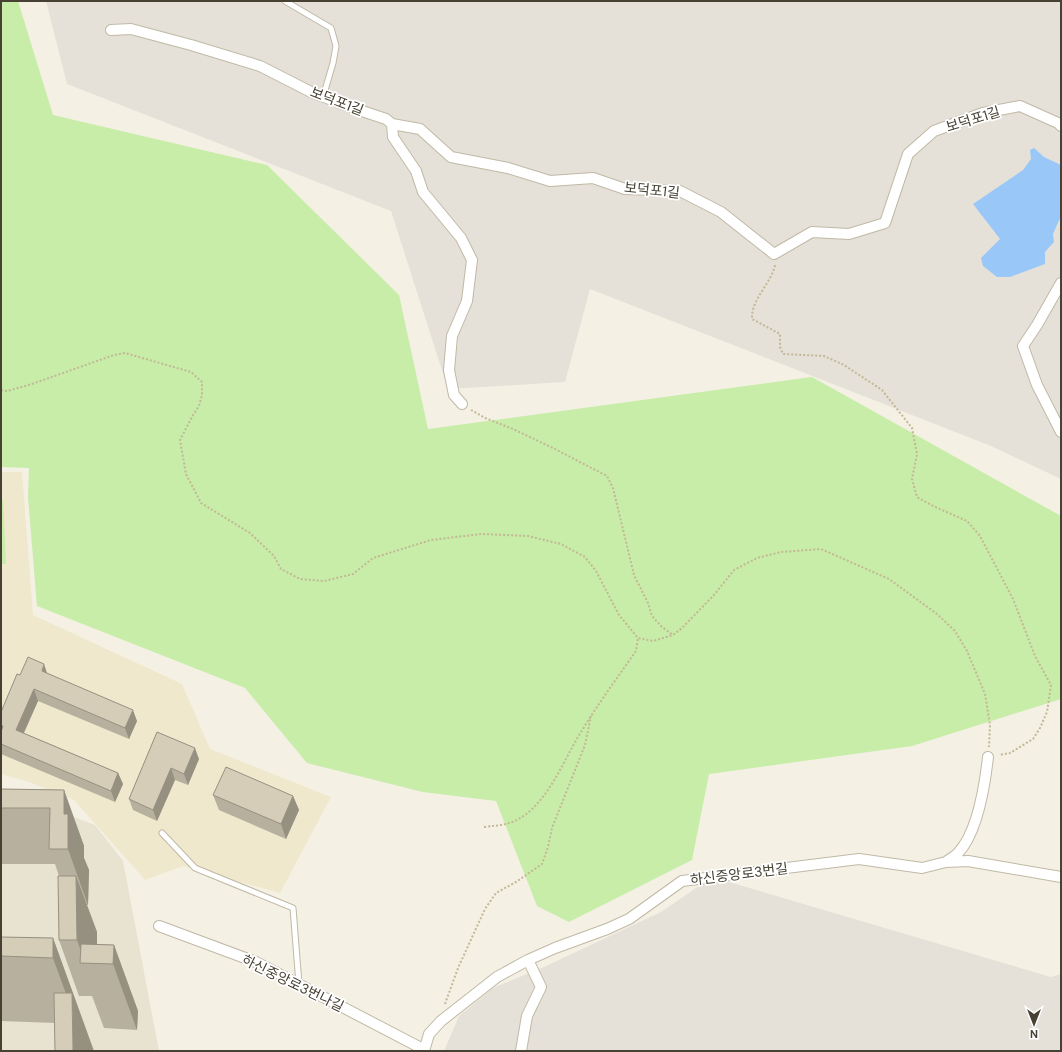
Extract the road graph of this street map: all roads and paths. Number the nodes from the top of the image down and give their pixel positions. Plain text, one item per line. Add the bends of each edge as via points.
1 (285, 1) edge
2 (110, 30) dead end
3 (323, 96) junction
4 (392, 124) junction
5 (1061, 126) edge
6 (774, 254) junction
7 (1061, 283) edge
8 (1, 390) edge
9 (462, 404) joint
10 (1061, 432) edge
11 (673, 635) junction
12 (638, 638) junction
13 (591, 716) junction
14 (988, 757) junction
15 (484, 827) dead end
16 (162, 833) dead end
17 (946, 862) junction
18 (1061, 877) edge
19 (159, 926) dead end
20 (528, 960) junction
21 (299, 985) junction
22 (443, 1020) junction
23 (423, 1050) edge
24 (521, 1051) edge

1 - 3 lane via 331,28 336,46
2 - 3 street, 보덕포1길 via 131,29 260,66
3 - 4 street, 보덕포1길 via 386,119
4 - 6 street, 보덕포1길 via 420,129 451,157 508,168 550,181 592,178 625,189 680,191 721,212
4 - 9 street via 393,137 416,171 423,192 461,238 472,260 467,301 452,336 449,370 454,395
5 - 6 street, 보덕포1길 via 1020,106 983,113 934,131 908,154 885,223 849,234 812,232
6 - 14 path via 774,272 752,311 752,319 780,334 783,354 824,356 844,365 882,390 912,428 917,454 912,480 917,497 967,521 980,536 1013,599 1035,656 1051,685 1047,712 1033,739 1010,753
7 - 10 street via 1023,346 1037,385
8 - 12 path via 7,391 32,384 125,353 192,372 202,382 202,395 199,406 180,440 186,474 201,503 250,533 274,556 281,569 300,579 324,582 353,574 373,558 432,540 481,534 528,536 561,544 585,557 596,571 619,615
9 - 11 path via 485,418 513,429 607,476 613,488 634,575 652,616
11 - 12 path via 653,641
11 - 14 path via 714,595 734,570 757,558 781,552 821,549 889,579 955,630 985,694 990,725
12 - 13 path via 636,651
13 - 15 path via 555,780 537,804 524,816 509,824
13 - 22 path via 585,745 552,828 542,864 496,893 485,909 458,968 444,1007
14 - 17 street via 984,790 969,836 959,852
16 - 21 lane via 195,868 293,908
17 - 18 street, 하신중앙로3번길 via 968,861
17 - 20 street, 하신중앙로3번길 via 922,868 859,859 682,882 629,919
19 - 21 street, 하신중앙로3번나길 via 256,962
20 - 22 street, 하신중앙로3번길 via 497,977
20 - 24 street via 541,987 527,1016
21 - 23 street, 하신중앙로3번나길
22 - 23 street, 하신중앙로3번길 via 429,1034

